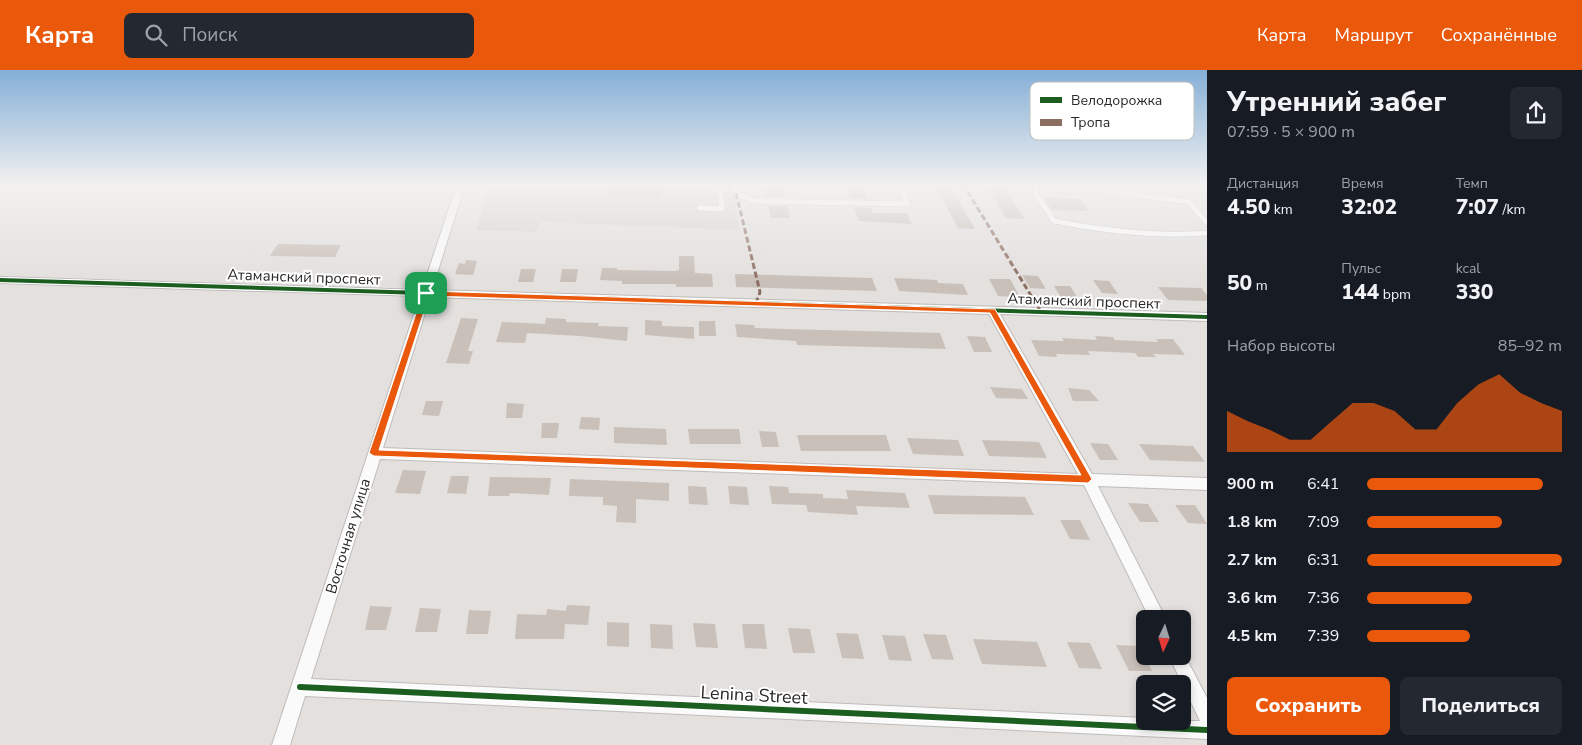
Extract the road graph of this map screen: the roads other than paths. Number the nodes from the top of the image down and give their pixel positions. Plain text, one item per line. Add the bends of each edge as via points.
1 (451, 216) edge
2 (1050, 216) edge
3 (1207, 233) edge
4 (0, 280) edge
5 (426, 293) junction
6 (992, 310) junction
7 (1207, 317) edge
8 (374, 453) junction
9 (1088, 479) junction
10 (1207, 484) edge
11 (1154, 610) edge
12 (1182, 665) edge
13 (300, 688) junction
14 (1207, 716) edge
15 (1207, 730) edge
16 (281, 745) edge

1 - 5 street, Восточная улица
2 - 3 lane via 1054,221 1100,230 1179,236
4 - 5 street, Атаманский проспект
5 - 6 street, Атаманский проспект
5 - 8 street, Восточная улица
6 - 7 street, Атаманский проспект
6 - 9 street
8 - 9 street
8 - 13 street, Восточная улица
9 - 10 street
9 - 11 street
12 - 14 street
13 - 15 street, Lenina Street
13 - 16 street, Восточная улица

